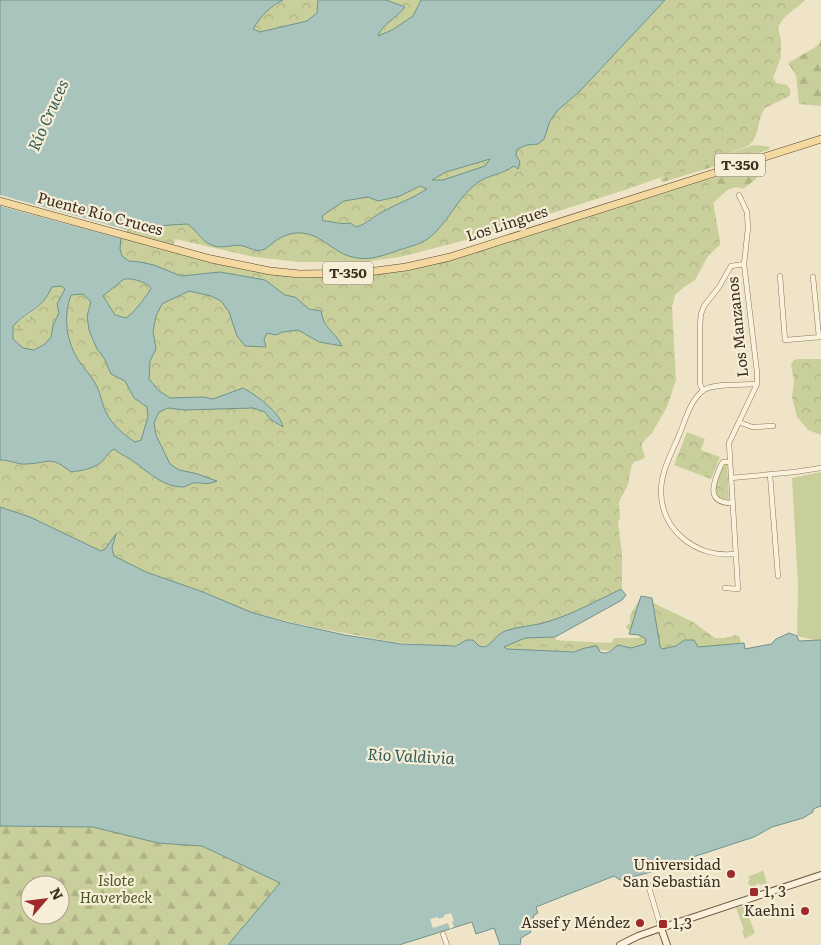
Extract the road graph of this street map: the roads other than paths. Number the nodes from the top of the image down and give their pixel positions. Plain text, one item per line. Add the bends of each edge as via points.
1 (821, 139) edge
2 (739, 195) dead end
3 (0, 201) edge
4 (194, 254) joint
5 (744, 264) junction
6 (780, 276) dead end
7 (813, 277) dead end
8 (820, 337) edge
9 (757, 384) junction
10 (703, 390) junction
11 (739, 422) junction
12 (773, 426) dead end
13 (729, 462) junction
14 (821, 468) edge
15 (770, 475) junction
16 (731, 478) junction
17 (732, 503) junction
18 (735, 554) junction
19 (778, 576) dead end
20 (725, 588) dead end
21 (821, 875) edge
22 (648, 884) dead end
23 (661, 928) junction
24 (443, 934) dead end
25 (447, 945) edge
26 (620, 945) edge
27 (667, 945) edge

1 - 4 main road, Los Lingues / T-350 via 450,257 406,267 361,273 300,274 255,269
2 - 5 street, Los Manzanos via 747,212
3 - 4 main road, Puente Río Cruces / T-350
5 - 9 street, Los Manzanos
5 - 10 street via 731,266 701,314 700,384
6 - 8 street via 785,340
7 - 8 street
9 - 10 street via 712,386
9 - 11 street, Los Manzanos
10 - 18 street via 692,405 667,465 661,489 662,505 672,528 689,544 710,553
11 - 12 street via 752,427
11 - 13 street, Los Manzanos via 729,443
13 - 16 street, Los Manzanos
13 - 17 street via 721,465 712,488 720,501
14 - 15 street
15 - 16 street
15 - 19 street
16 - 17 street, Los Manzanos
17 - 18 street, Los Manzanos
18 - 20 street, Los Manzanos via 738,589
21 - 23 main road
22 - 23 street
23 - 26 main road
23 - 27 main road
24 - 25 street

